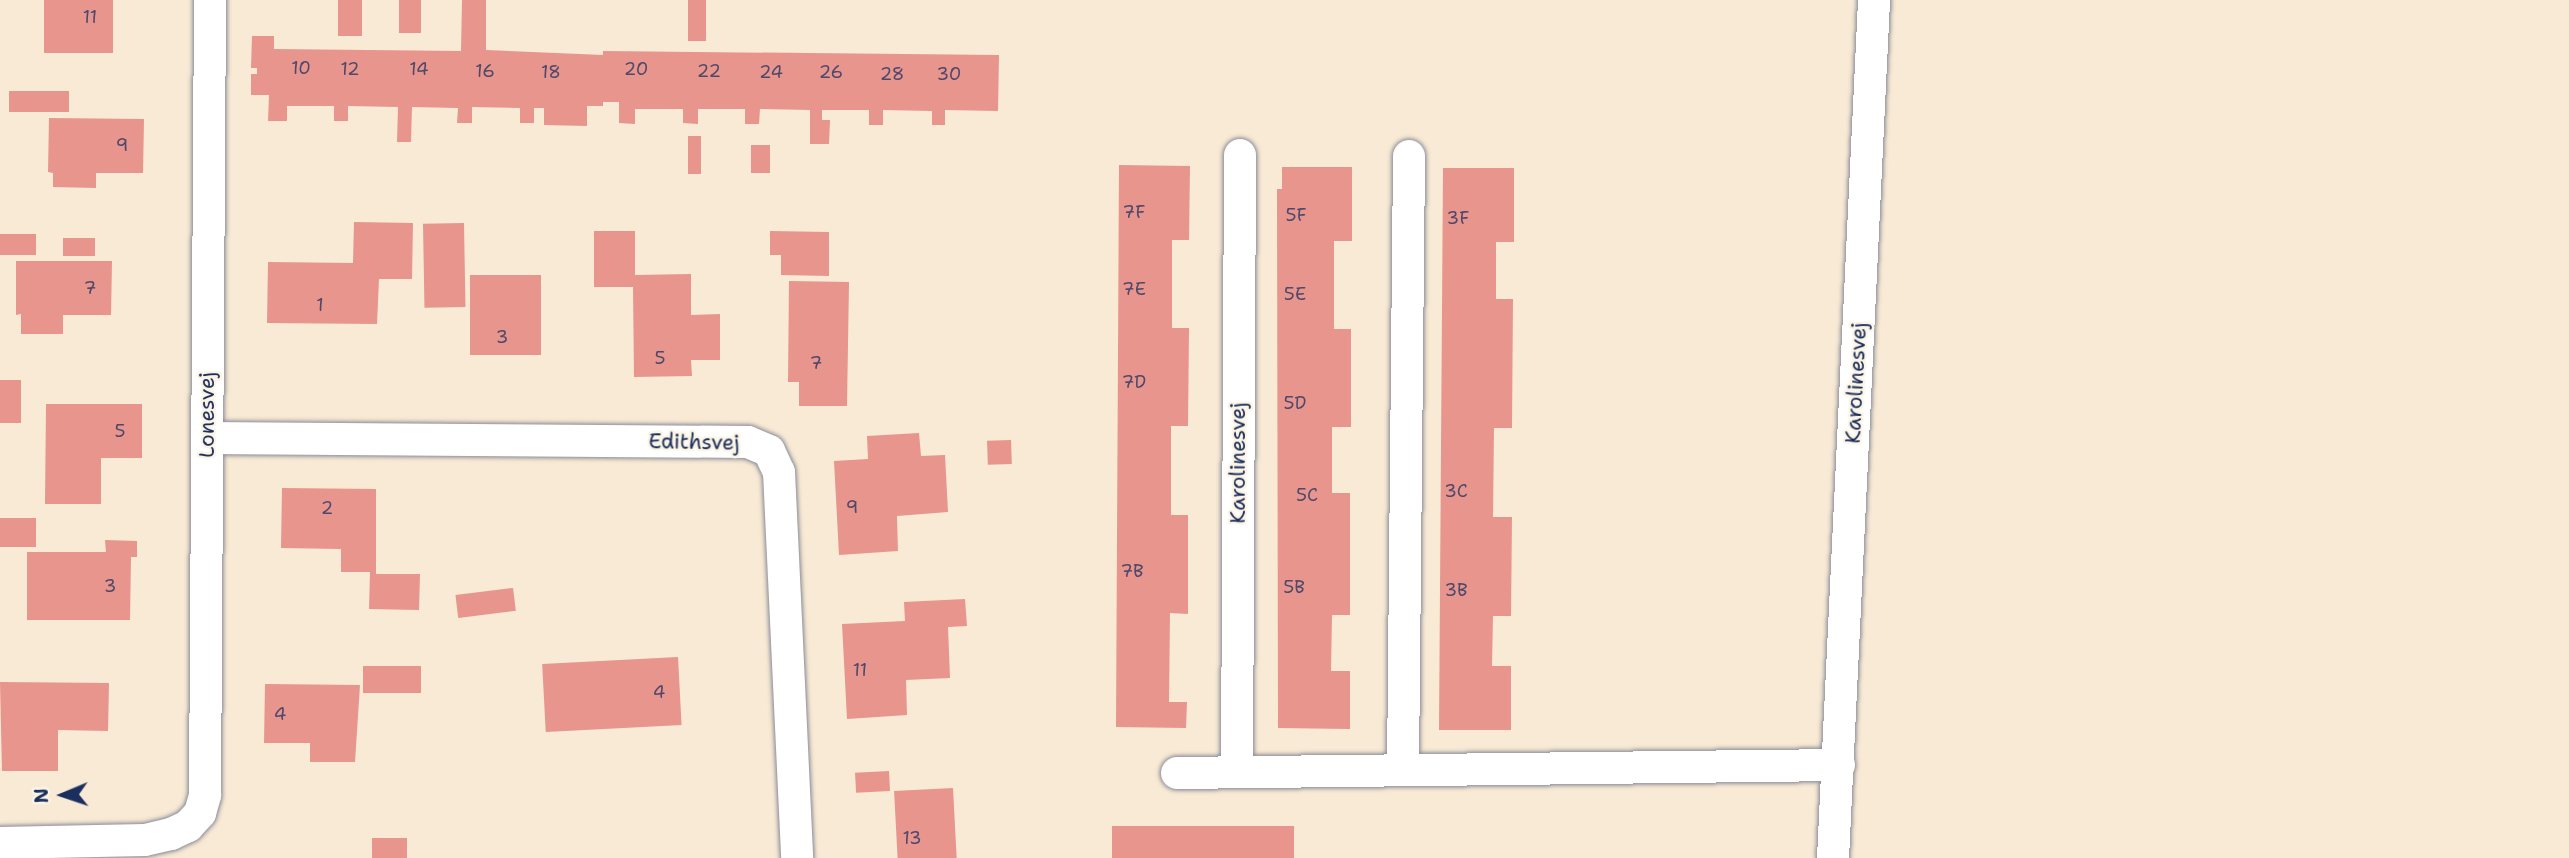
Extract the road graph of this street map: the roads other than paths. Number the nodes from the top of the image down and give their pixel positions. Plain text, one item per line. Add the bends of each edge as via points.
1 (210, 0) edge
2 (1874, 0) edge
3 (1240, 155) dead end
4 (1409, 156) dead end
5 (207, 438) junction
6 (1839, 765) junction
7 (1403, 770) junction
8 (1237, 772) junction
9 (1177, 773) dead end
10 (0, 843) edge
11 (797, 858) edge
12 (1833, 858) edge

1 - 5 street, Lonesvej
2 - 6 street, Karolinesvej
3 - 8 street, Karolinesvej
4 - 7 street
5 - 10 street, Lonesvej via 205,795 200,813 188,826 145,839
5 - 11 street, Edithsvej via 748,442 769,451 779,472
6 - 7 street
6 - 12 street, Karolinesvej
7 - 8 street
8 - 9 street

